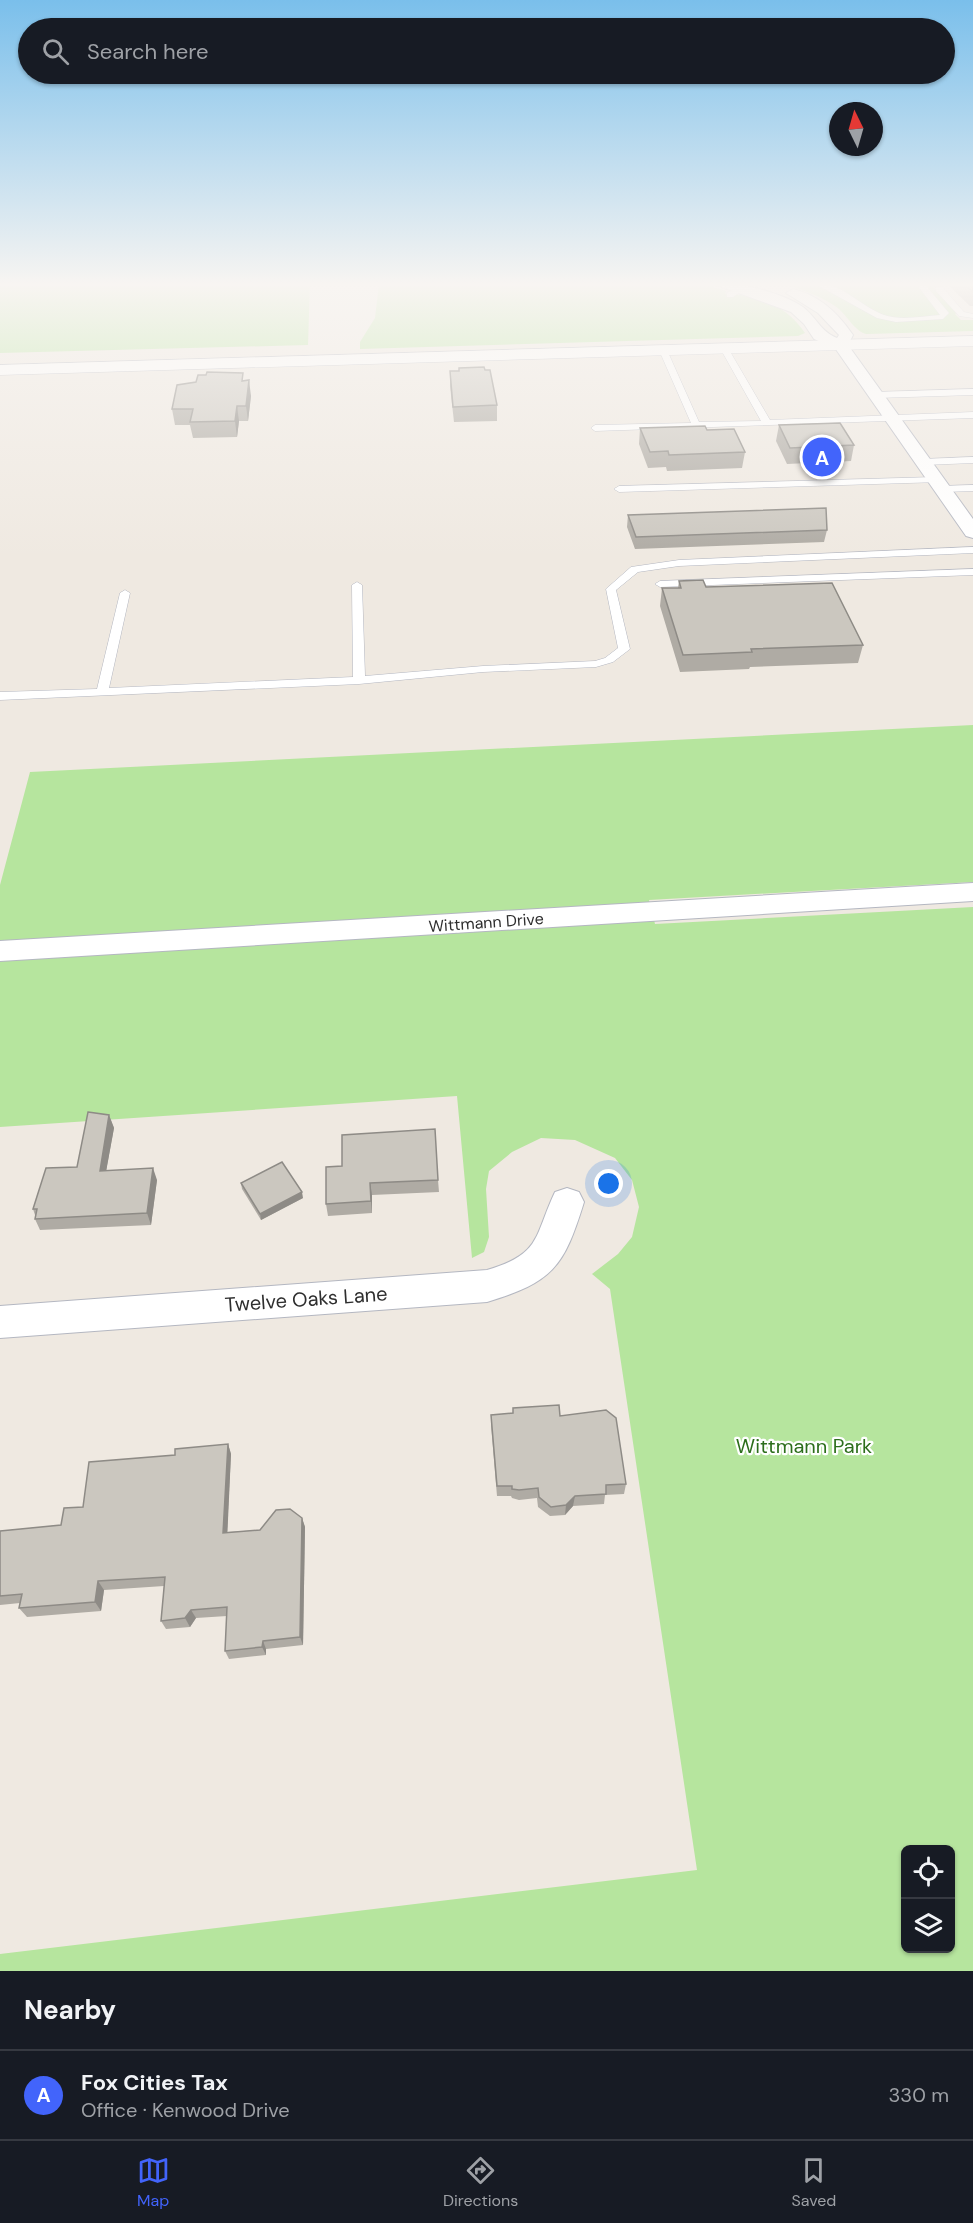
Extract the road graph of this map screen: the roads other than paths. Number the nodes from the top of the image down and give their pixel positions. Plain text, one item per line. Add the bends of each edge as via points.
1 (674, 374) edge
2 (739, 374) edge
3 (861, 374) edge
4 (973, 392) edge
5 (876, 395) junction
6 (973, 415) edge
7 (892, 418) junction
8 (767, 423) junction
9 (696, 425) junction
10 (595, 428) dead end
11 (973, 460) edge
12 (924, 462) junction
13 (940, 484) junction
14 (973, 488) edge
15 (619, 489) dead end
16 (973, 532) edge
17 (973, 550) edge
18 (973, 572) edge
19 (660, 584) dead end
20 (357, 585) dead end
21 (125, 593) dead end
22 (359, 681) junction
23 (102, 692) junction
24 (0, 696) edge
25 (973, 892) edge
26 (0, 951) edge
27 (567, 1202) dead end
28 (0, 1322) edge

1 - 9 lane
2 - 8 lane
3 - 5 street
4 - 5 lane
5 - 7 street
6 - 7 lane
7 - 8 lane
7 - 12 street
8 - 9 lane
9 - 10 lane
11 - 12 lane
12 - 13 street
13 - 14 lane
13 - 15 lane
13 - 16 street
17 - 22 lane via 651,565 635,569 611,589 624,649 609,660
18 - 19 lane
20 - 22 lane
21 - 23 lane
22 - 23 lane
23 - 24 lane
25 - 26 street, Wittmann Drive
27 - 28 street, Twelve Oaks Lane via 555,1241 540,1263 518,1278 487,1286

